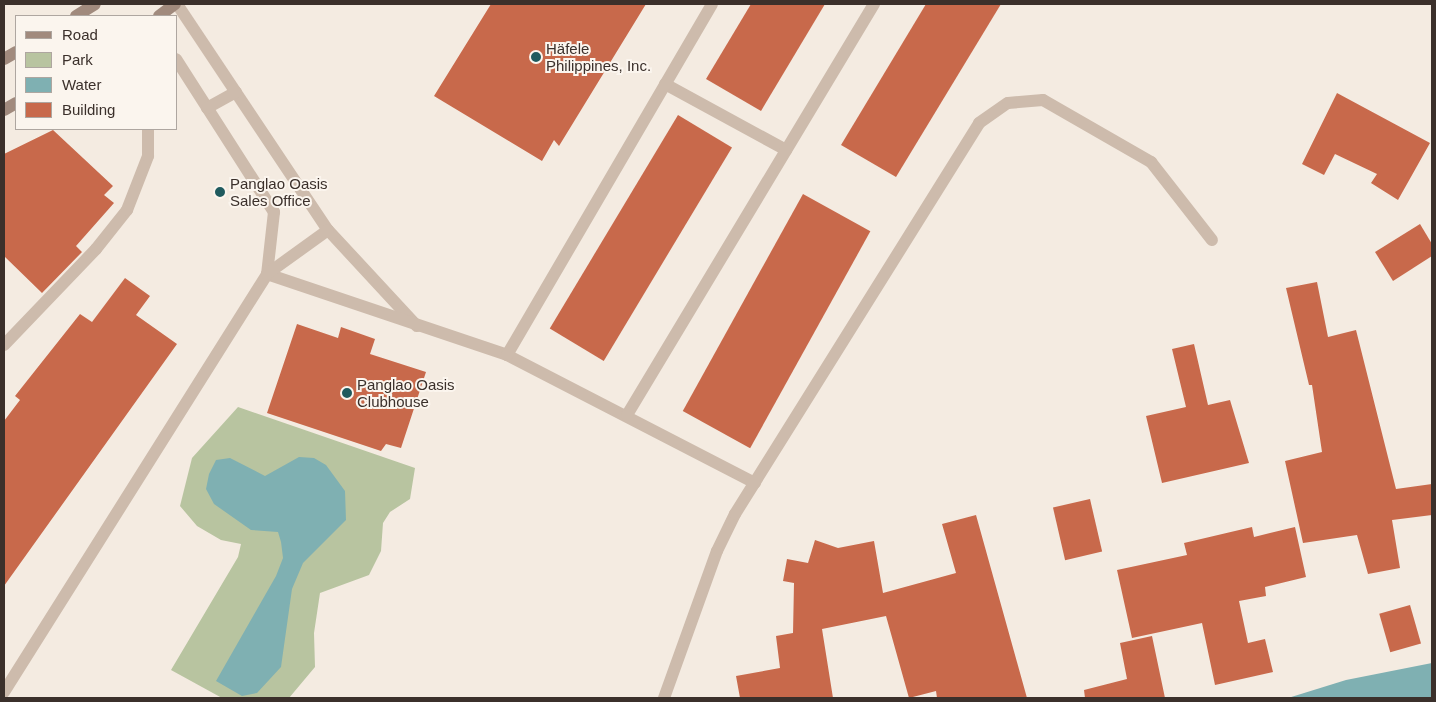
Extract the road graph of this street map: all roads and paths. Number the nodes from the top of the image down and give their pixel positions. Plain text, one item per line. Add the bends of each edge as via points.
1 (95, 4) edge
2 (176, 4) edge
3 (712, 4) edge
4 (874, 4) edge
5 (78, 15) edge
6 (160, 15) edge
7 (15, 53) edge
8 (4, 59) edge
9 (178, 62) edge
10 (665, 84) junction
11 (236, 92) junction
12 (15, 104) edge
13 (207, 108) junction
14 (4, 110) edge
15 (148, 130) edge
16 (786, 150) junction
17 (328, 230) junction
18 (1212, 240) dead end
19 (267, 274) junction
20 (419, 328) junction
21 (6, 338) edge
22 (507, 355) junction
23 (627, 415) junction
24 (755, 483) junction
25 (4, 692) edge
26 (664, 698) edge

1 - 5 main road
2 - 6 main road
2 - 11 street
3 - 10 street
4 - 16 street
7 - 8 main road
9 - 13 street
10 - 16 street
10 - 22 street
11 - 13 street
11 - 17 street
12 - 14 main road
13 - 19 street via 274,212
15 - 21 street via 148,156 127,210 96,249
16 - 23 street
17 - 19 street
17 - 20 street
18 - 24 street via 1151,162 1044,100 1008,103 979,123
19 - 20 street
19 - 25 street
20 - 22 street
22 - 23 street
23 - 24 street
24 - 26 street via 717,551

